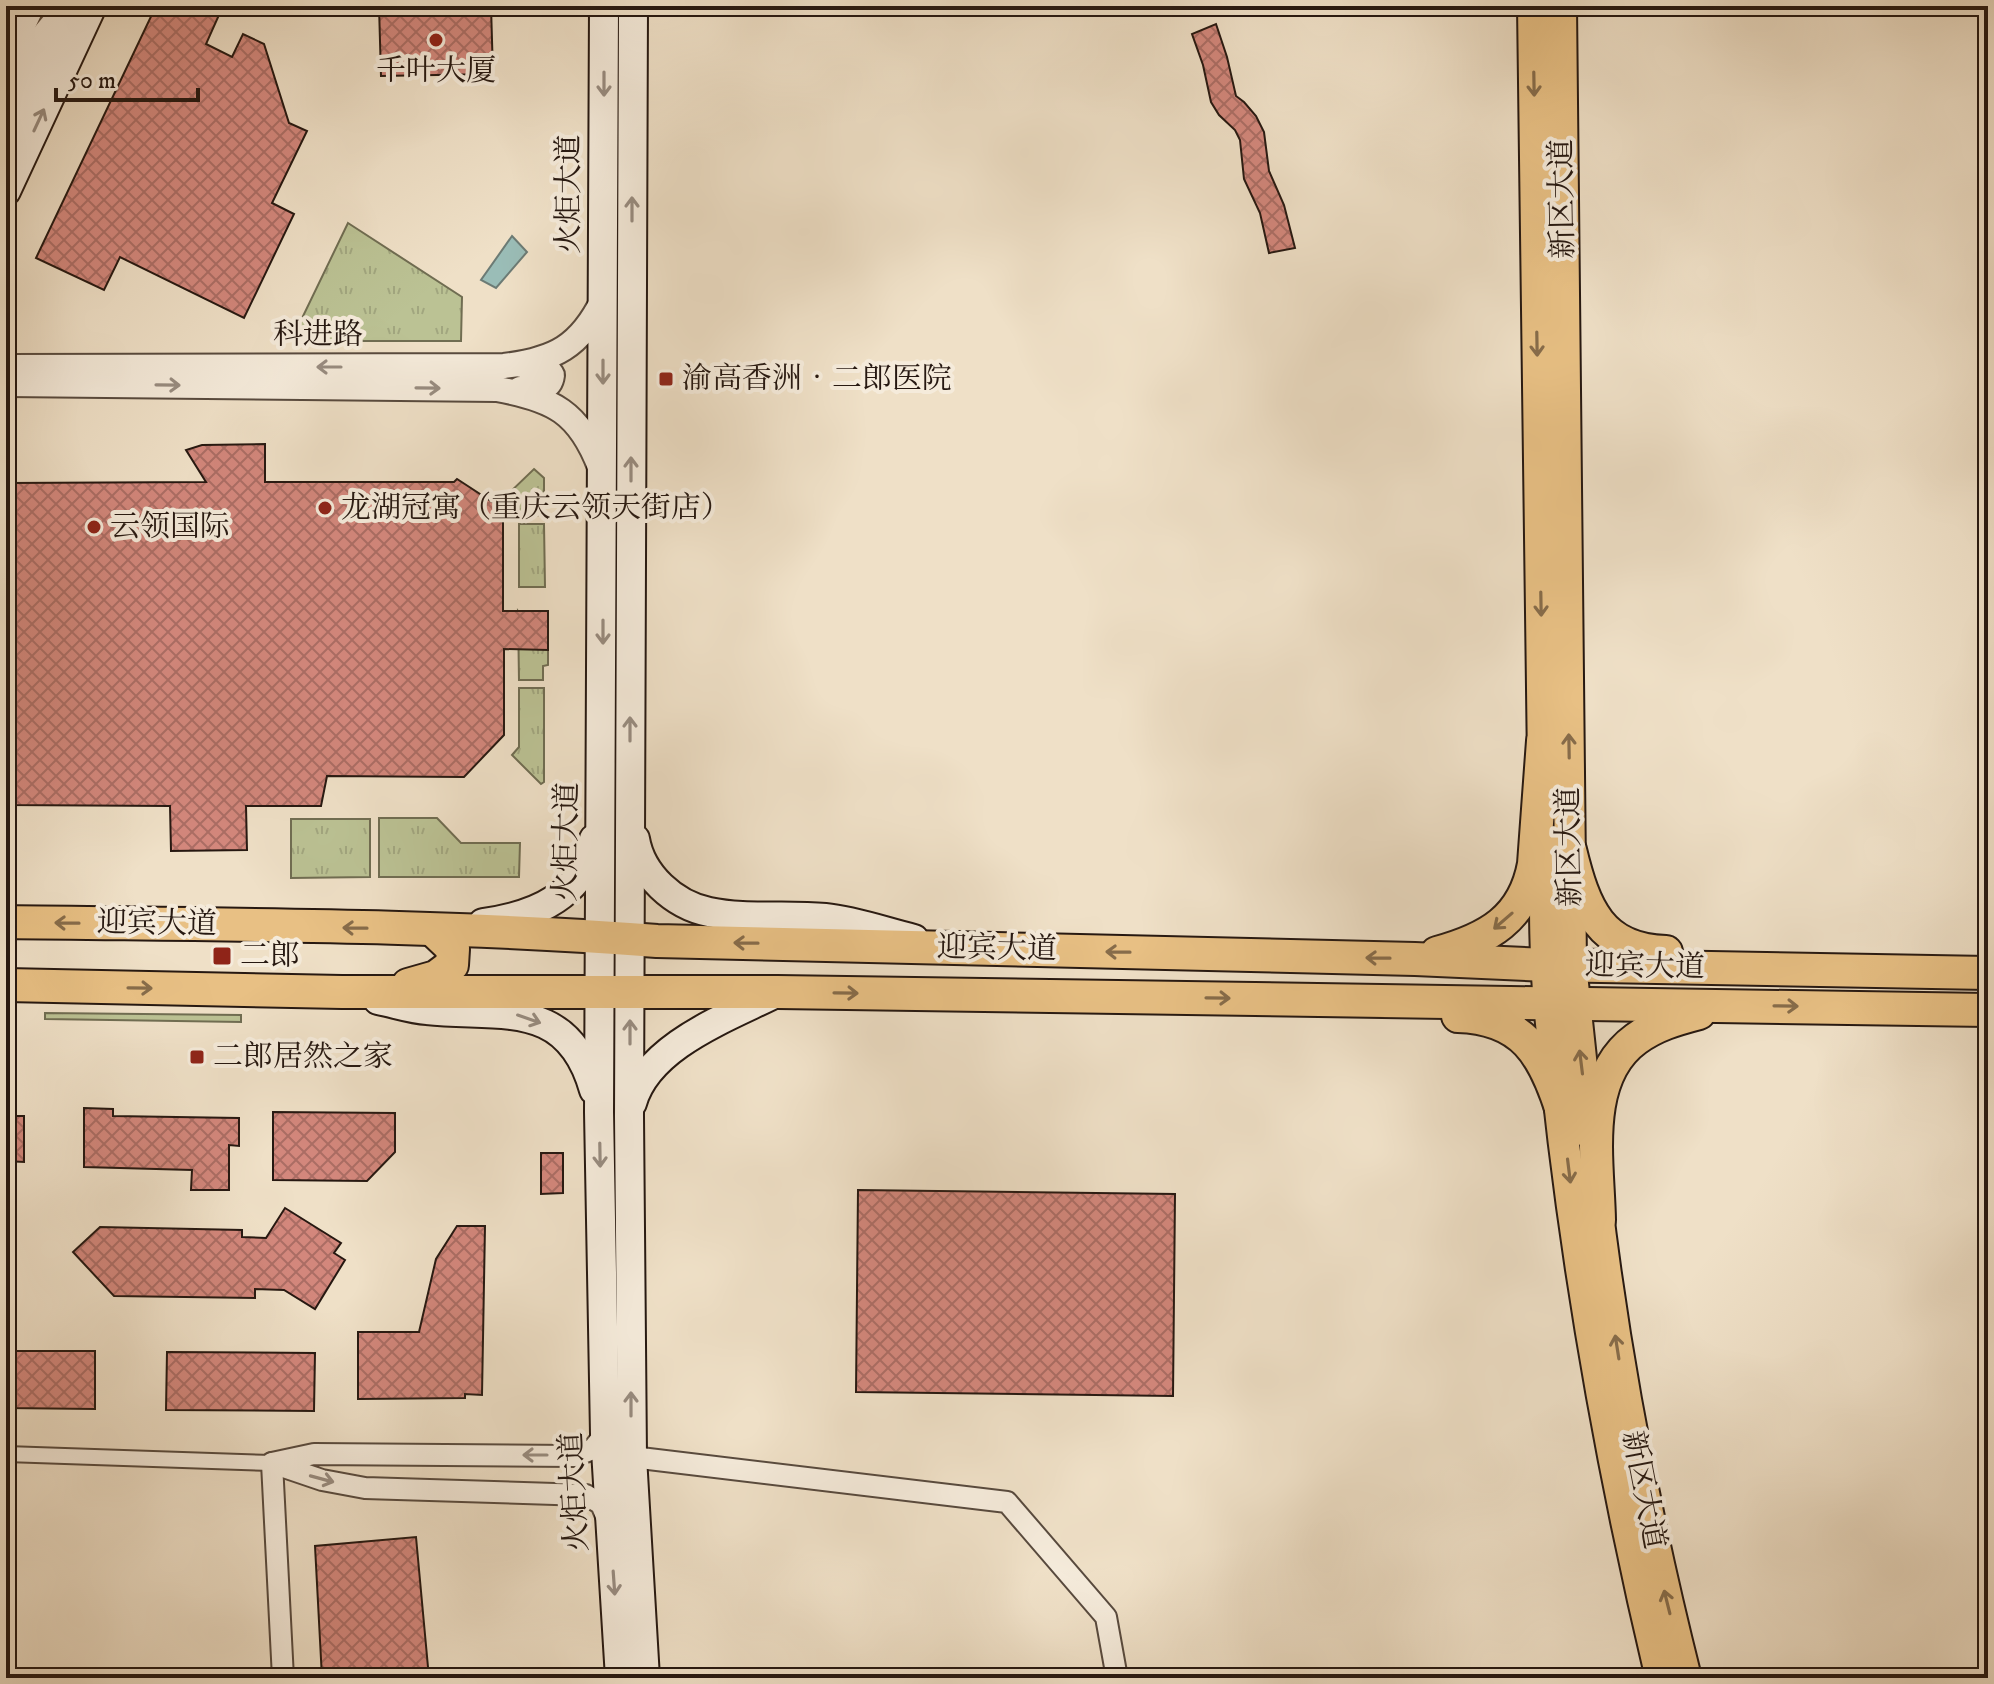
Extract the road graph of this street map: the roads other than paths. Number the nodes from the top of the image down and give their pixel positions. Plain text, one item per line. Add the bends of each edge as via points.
1 (20, 6) edge
2 (32, 6) edge
3 (70, 6) edge
4 (92, 6) edge
5 (604, 6) edge
6 (633, 6) edge
7 (1533, 6) edge
8 (1561, 6) edge
9 (6, 24) edge
10 (6, 61) edge
11 (6, 95) edge
12 (6, 141) edge
13 (6, 191) edge
14 (603, 300) junction
15 (517, 365) junction
16 (6, 367) edge
17 (6, 384) edge
18 (497, 389) junction
19 (603, 474) junction
20 (1543, 741) junction
21 (602, 791) junction
22 (629, 807) junction
23 (1570, 850) junction
24 (6, 922) edge
25 (433, 930) junction
26 (615, 938) junction
27 (946, 947) junction
28 (1415, 959) junction
29 (1559, 965) junction
30 (1892, 972) junction
31 (1988, 973) edge
32 (6, 985) edge
33 (390, 991) junction
34 (342, 992) junction
35 (778, 992) junction
36 (615, 993) junction
37 (1369, 1000) junction
38 (1561, 1002) junction
39 (1728, 1005) junction
40 (1988, 1010) edge
41 (1562, 1111) junction
42 (599, 1112) junction
43 (629, 1116) junction
44 (1599, 1220) junction
45 (605, 1434) junction
46 (6, 1454) edge
47 (632, 1457) junction
48 (272, 1463) junction
49 (611, 1529) junction
50 (283, 1678) edge
51 (620, 1678) edge
52 (645, 1678) edge
53 (1117, 1678) edge
54 (1661, 1678) edge
55 (1686, 1678) edge

1 - 9 main road
2 - 10 street
3 - 11 street via 34,47
3 - 12 main road
13 -> 4 main road
5 -> 14 main road, 火炬大道
22 -> 6 main road, 火炬大道
7 -> 20 main road, 新区大道
23 -> 8 main road, 新区大道
14 - 15 street, 科进路 via 579,338 543,359
14 -> 19 main road, 火炬大道
15 -> 16 street, 科进路
15 - 18 street via 547,368 550,384
17 -> 18 street
18 - 19 street via 541,399 571,417 591,443
19 -> 21 main road, 火炬大道
20 -> 28 highway via 1534,864 1524,897 1501,925 1482,937
20 - 29 main road, 新区大道
21 - 25 main road via 585,869 563,893 516,918
21 - 26 main road, 火炬大道
22 - 26 main road, 火炬大道
22 - 27 main road via 646,869 667,891 695,908 827,918
23 - 29 main road, 新区大道
23 - 30 highway via 1592,915 1627,945 1650,951 1827,956
25 -> 24 highway, 迎宾大道
25 - 26 highway, 迎宾大道
25 - 33 highway via 453,949 452,965 436,977
27 -> 26 highway, 迎宾大道
26 - 36 main road, 火炬大道
28 -> 27 highway, 迎宾大道
27 - 35 highway via 854,959 784,961 772,974
28 - 29 highway, 迎宾大道
29 - 30 highway, 迎宾大道
29 - 38 main road, 新区大道
30 - 31 highway, 迎宾大道
32 -> 34 highway, 迎宾大道
33 - 34 highway, 迎宾大道
33 - 36 highway, 迎宾大道
34 -> 42 main road via 425,1010 500,1012 536,1020 563,1036 581,1057
35 - 36 highway, 迎宾大道
35 -> 37 highway, 迎宾大道
35 - 43 main road via 668,1053 640,1082
36 - 42 main road, 火炬大道
43 -> 36 main road, 火炬大道
37 - 38 highway, 迎宾大道
37 - 41 highway via 1415,1015 1482,1017 1502,1024 1541,1059
38 - 39 highway, 迎宾大道
38 - 41 main road, 新区大道
44 -> 38 main road, 新区大道
39 -> 40 highway, 迎宾大道
39 - 44 highway via 1659,1025 1634,1040 1614,1063 1598,1108
41 -> 54 main road, 新区大道 via 1604,1412
42 -> 45 main road, 火炬大道
47 -> 43 main road, 火炬大道
55 -> 44 main road, 新区大道 via 1642,1491
45 -> 48 street via 593,1449 575,1456 314,1454
45 - 49 main road, 火炬大道
46 - 48 street
47 - 52 main road, 火炬大道
47 - 53 street via 1007,1502 1106,1617
48 -> 49 street via 365,1488 586,1495 601,1504
48 - 50 street
49 -> 51 main road, 火炬大道

